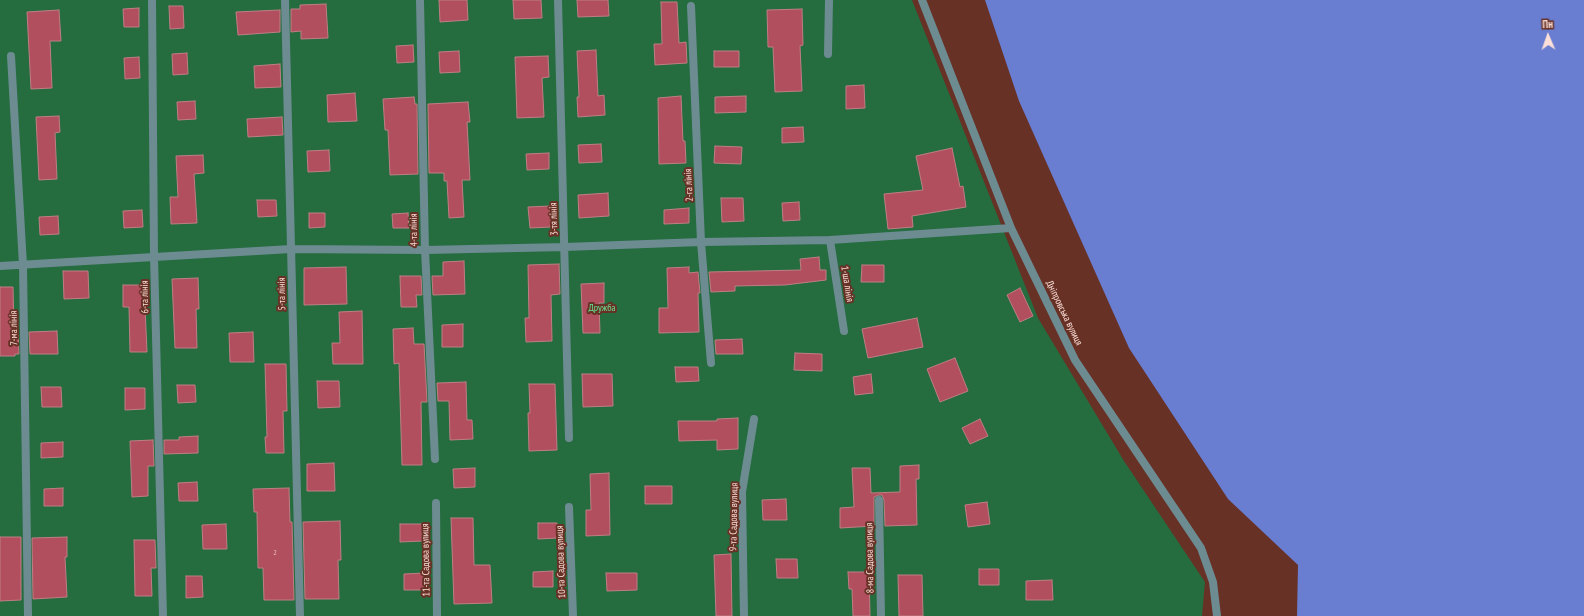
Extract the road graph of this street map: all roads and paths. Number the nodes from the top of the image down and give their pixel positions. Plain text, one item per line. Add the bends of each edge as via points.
1 (152, 0) edge
2 (285, 0) edge
3 (420, 0) edge
4 (558, 0) edge
5 (829, 0) edge
6 (922, 0) edge
7 (691, 6) dead end
8 (828, 54) dead end
9 (11, 56) dead end
10 (1011, 228) junction
11 (830, 240) junction
12 (701, 242) junction
13 (565, 247) junction
14 (292, 249) junction
15 (425, 250) junction
16 (154, 256) junction
17 (23, 265) junction
18 (0, 266) edge
19 (844, 331) dead end
20 (711, 363) dead end
21 (754, 419) dead end
22 (569, 438) dead end
23 (435, 459) dead end
24 (879, 500) dead end
25 (436, 503) dead end
26 (570, 507) dead end
27 (28, 616) edge
28 (163, 616) edge
29 (300, 616) edge
30 (438, 616) edge
31 (573, 616) edge
32 (744, 616) edge
33 (881, 616) edge
34 (1217, 616) edge

1 - 16 street, 6-та лінія
2 - 14 street, 5-та лінія
3 - 15 street, 4-та лінія
4 - 13 street, 3-тя лінія
5 - 8 street
6 - 10 street, Дніпровська вулиця
7 - 12 street, 2-га лінія
9 - 17 street, 7-ма лінія
10 - 11 street
10 - 34 street, Дніпровська вулиця via 1075,360 1201,548 1213,582
11 - 12 street
11 - 19 street, 1-ша лінія
12 - 13 street
12 - 20 street, 2-га лінія
13 - 15 street
13 - 22 street, 3-тя лінія
14 - 15 street
14 - 16 street
14 - 29 street, 5-та лінія
15 - 23 street, 4-та лінія
16 - 17 street
16 - 28 street, 6-та лінія
17 - 18 street
17 - 27 street, 7-ма лінія
21 - 32 street, 9-та Садова вулиця via 742,492
24 - 33 street, 8-ма Садова вулиця
25 - 30 street, 11-та Садова вулиця
26 - 31 street, 10-та Садова вулиця

